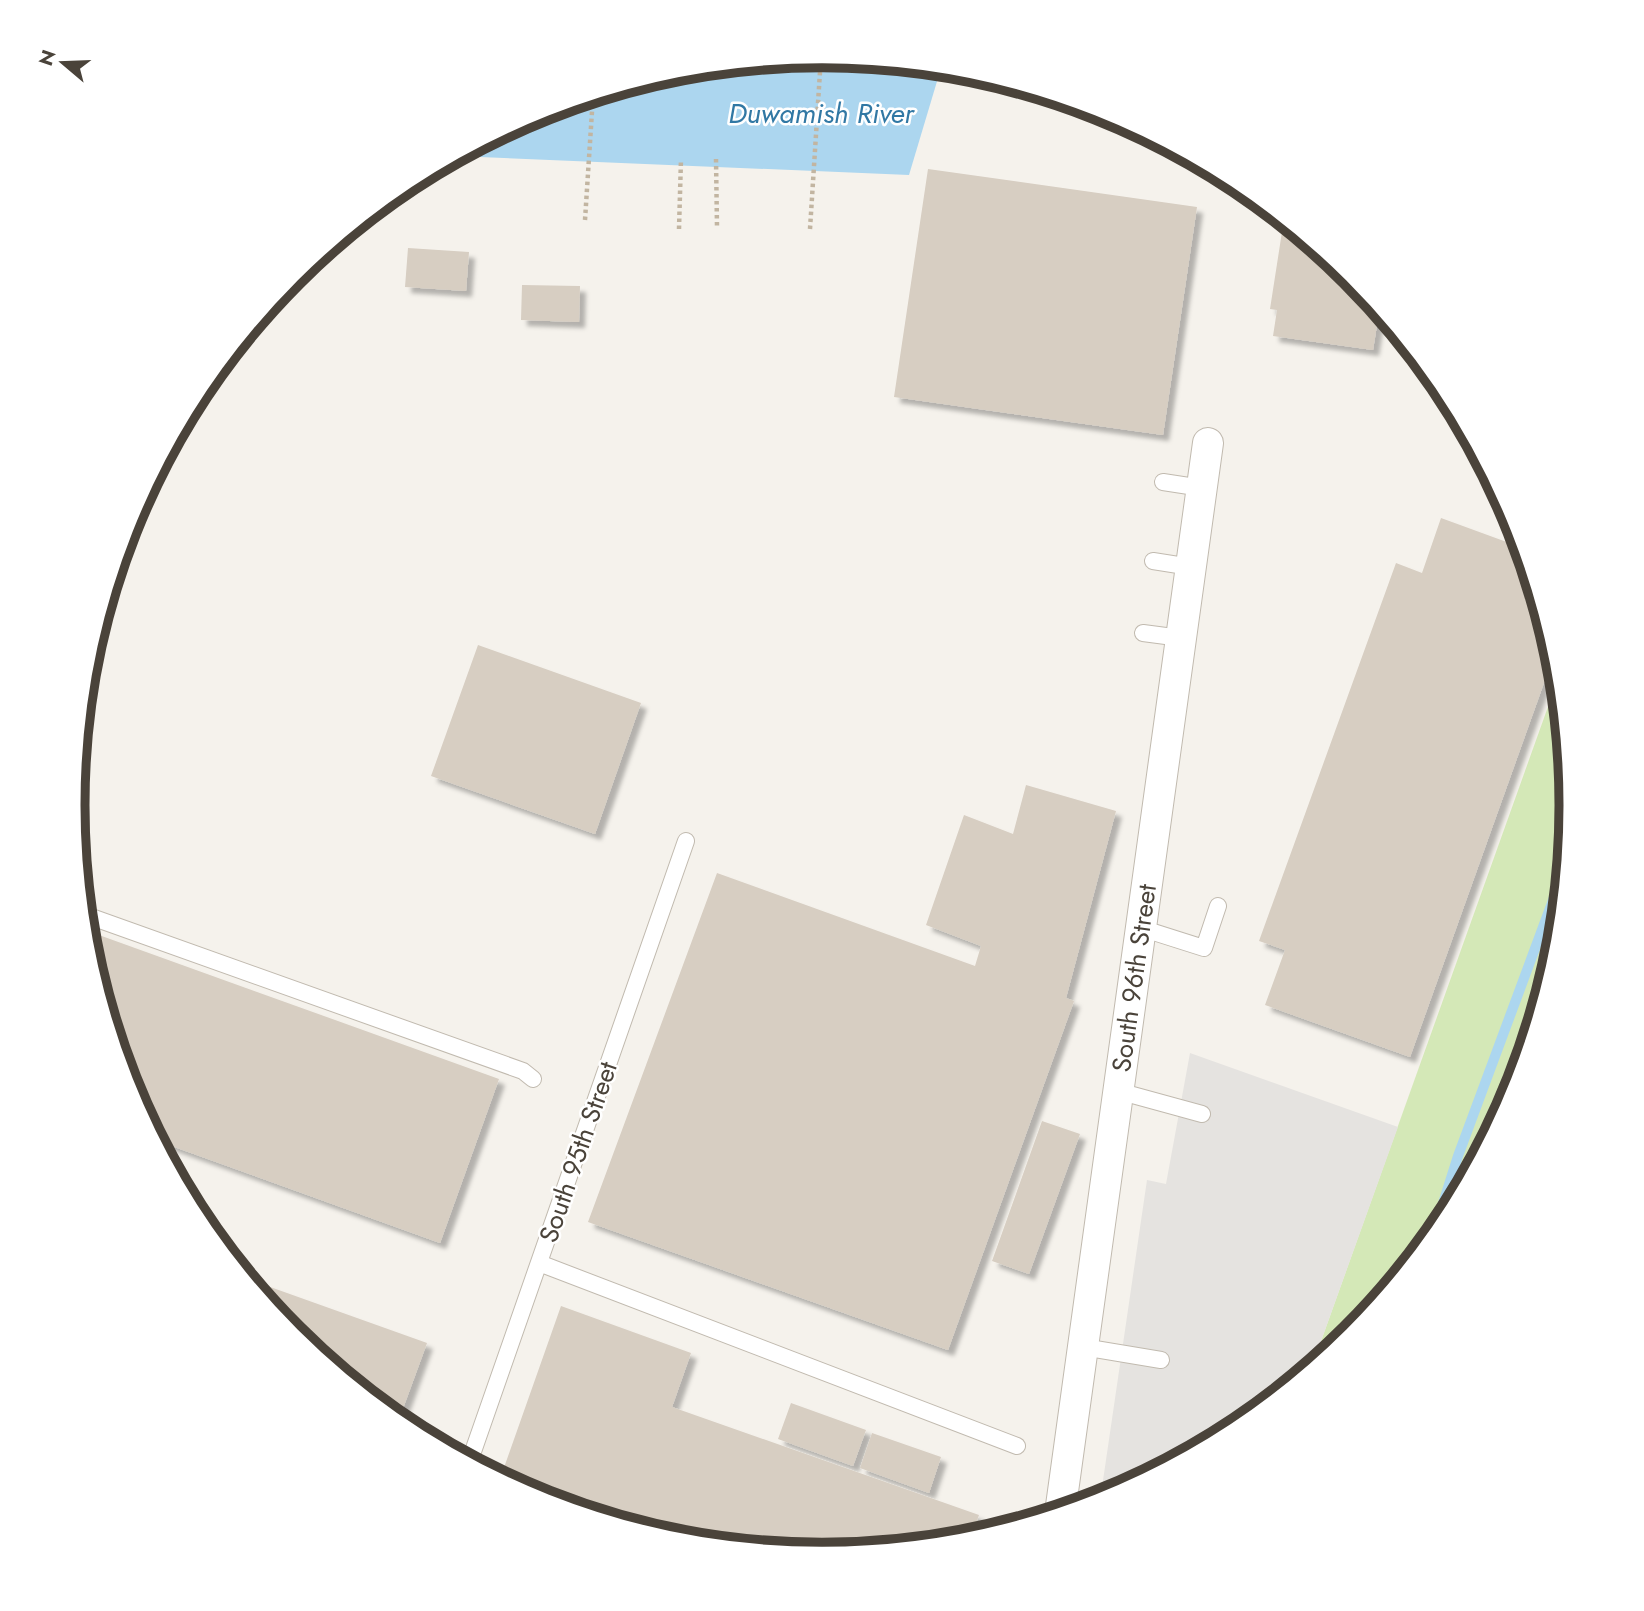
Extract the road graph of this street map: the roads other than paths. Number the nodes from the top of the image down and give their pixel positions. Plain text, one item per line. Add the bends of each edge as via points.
1 (1208, 443) dead end
2 (1163, 482) dead end
3 (1202, 488) junction
4 (1153, 561) dead end
5 (1191, 567) junction
6 (1143, 633) dead end
7 (1181, 638) junction
8 (686, 841) dead end
9 (1218, 906) dead end
10 (94, 918) edge
11 (1141, 928) junction
12 (533, 1079) dead end
13 (1118, 1091) junction
14 (1202, 1114) dead end
15 (539, 1263) junction
16 (1083, 1347) junction
17 (1161, 1360) dead end
18 (1017, 1446) dead end
19 (472, 1454) edge
20 (1061, 1503) edge

1 - 3 street, South 96th Street
2 - 3 lane
3 - 5 street, South 96th Street
4 - 5 lane
5 - 7 street, South 96th Street
6 - 7 lane
7 - 11 street, South 96th Street
8 - 15 lane, South 95th Street
9 - 11 lane via 1204,948
10 - 12 lane via 523,1071
11 - 13 street, South 96th Street
13 - 14 lane
13 - 16 street, South 96th Street
15 - 18 lane
15 - 19 lane, South 95th Street
16 - 17 lane
16 - 20 street, South 96th Street

